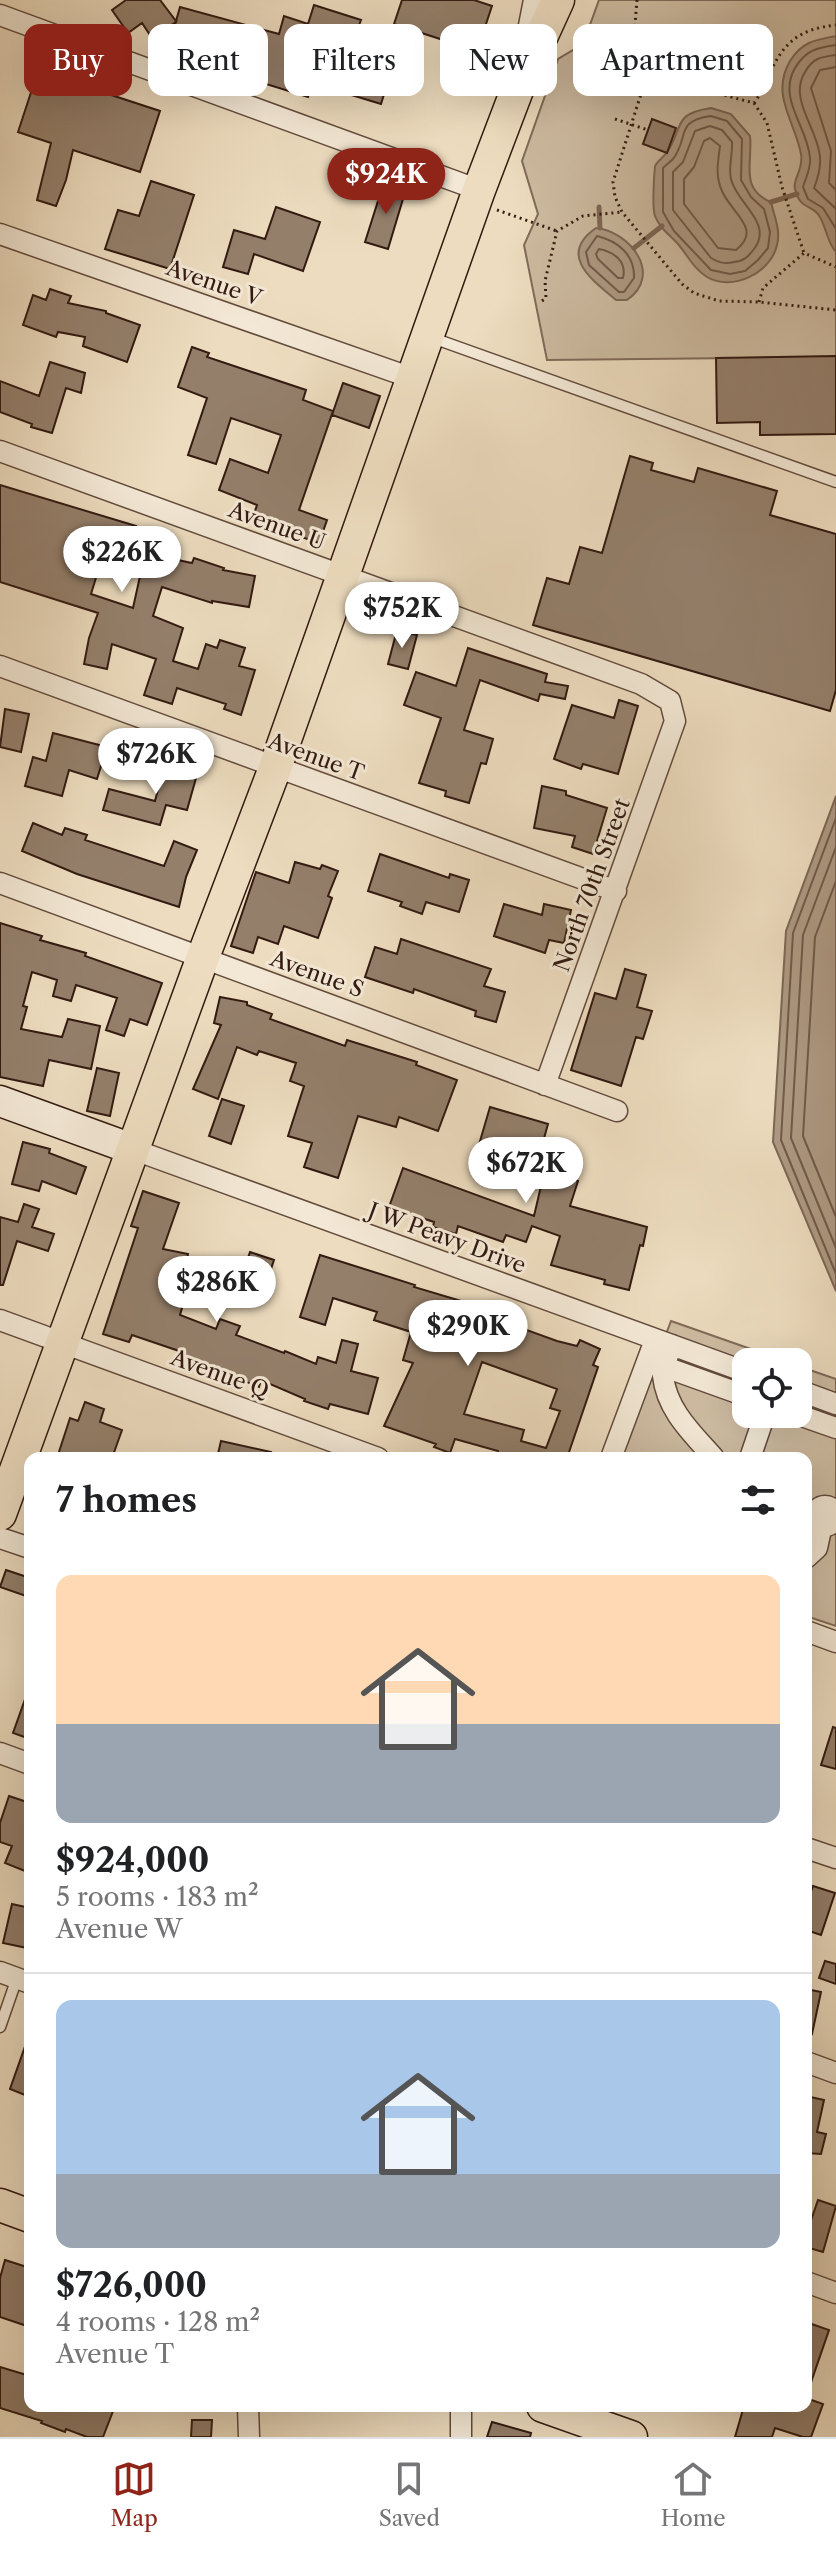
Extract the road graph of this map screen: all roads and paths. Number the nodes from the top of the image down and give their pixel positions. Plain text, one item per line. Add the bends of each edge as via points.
1 (534, 0) edge
2 (558, 0) edge
3 (637, 0) edge
4 (0, 15) edge
5 (529, 24) edge
6 (547, 24) edge
7 (635, 24) edge
8 (836, 25) edge
9 (515, 96) edge
10 (640, 96) edge
11 (727, 96) edge
12 (754, 103) junction
13 (615, 119) dead end
14 (632, 125) junction
15 (648, 130) dead end
16 (486, 199) junction
17 (622, 212) junction
18 (557, 231) junction
19 (0, 234) edge
20 (804, 253) junction
21 (836, 267) edge
22 (542, 301) dead end
23 (759, 302) junction
24 (836, 310) edge
25 (428, 337) junction
26 (412, 378) junction
27 (0, 451) edge
28 (836, 482) edge
29 (341, 575) junction
30 (0, 666) edge
31 (670, 701) joint
32 (275, 768) junction
33 (0, 883) edge
34 (616, 891) junction
35 (203, 957) junction
36 (545, 1085) junction
37 (0, 1101) edge
38 (617, 1111) dead end
39 (132, 1149) junction
40 (0, 1320) edge
41 (62, 1342) junction
42 (664, 1342) junction
43 (665, 1367) junction
44 (732, 1367) edge
45 (732, 1391) edge
46 (812, 1395) edge
47 (836, 1404) edge
48 (812, 1420) edge
49 (760, 1428) edge
50 (836, 1428) edge
51 (362, 1452) edge
52 (614, 1452) edge
53 (709, 1452) edge
54 (752, 1452) edge
55 (0, 1514) edge
56 (823, 1514) edge
57 (0, 1538) edge
58 (24, 1546) edge
59 (812, 1551) edge
60 (812, 1633) edge
61 (836, 1642) edge
62 (0, 1753) edge
63 (24, 1762) edge
64 (812, 1850) edge
65 (836, 1858) edge
66 (16, 1978) edge
67 (0, 2027) edge
68 (812, 2064) edge
69 (836, 2073) edge
70 (0, 2205) edge
71 (24, 2214) edge
72 (812, 2284) edge
73 (836, 2293) edge
74 (248, 2412) edge
75 (461, 2412) edge
76 (560, 2412) edge
77 (249, 2437) edge
78 (461, 2437) edge
79 (631, 2437) edge

1 - 5 street
2 - 6 main road
3 - 7 path
4 - 16 street
8 - 12 path via 812,29 790,42
9 - 16 main road
10 - 14 path
11 - 12 path
12 - 20 path via 767,123
13 - 14 path
14 - 15 path
14 - 17 path via 613,182
16 - 18 path
16 - 25 main road
17 - 18 path via 591,214
17 - 23 path via 682,284 701,297
18 - 22 path
19 - 26 street, Avenue V
20 - 21 path
20 - 23 path via 763,288
23 - 24 path
25 - 26 main road
25 - 28 lane
26 - 29 main road
27 - 29 street, Avenue U
29 - 31 street, Avenue U via 641,684
29 - 32 main road
30 - 32 street, Avenue T
31 - 34 street, North 70th Street via 675,721
32 - 34 street, Avenue T
32 - 35 main road
33 - 35 street, Avenue S
34 - 36 street, North 70th Street
35 - 36 street, Avenue S
35 - 39 main road
36 - 38 street, Avenue S
37 - 39 street
39 - 41 main road
39 - 42 street, J W Peavy Drive
40 - 41 street, Avenue Q
41 - 51 street, Avenue Q
41 - 55 main road
42 - 43 street
42 - 44 street, J W Peavy Drive
42 - 52 street
43 - 45 street
43 - 53 street via 675,1409
46 - 47 street
48 - 50 street
49 - 54 street
56 - 59 street via 821,1541
57 - 58 street
60 - 61 street
62 - 63 street
64 - 65 street
66 - 67 lane
68 - 69 street
70 - 71 main road
72 - 73 street
74 - 77 street
75 - 78 street
76 - 79 main road

